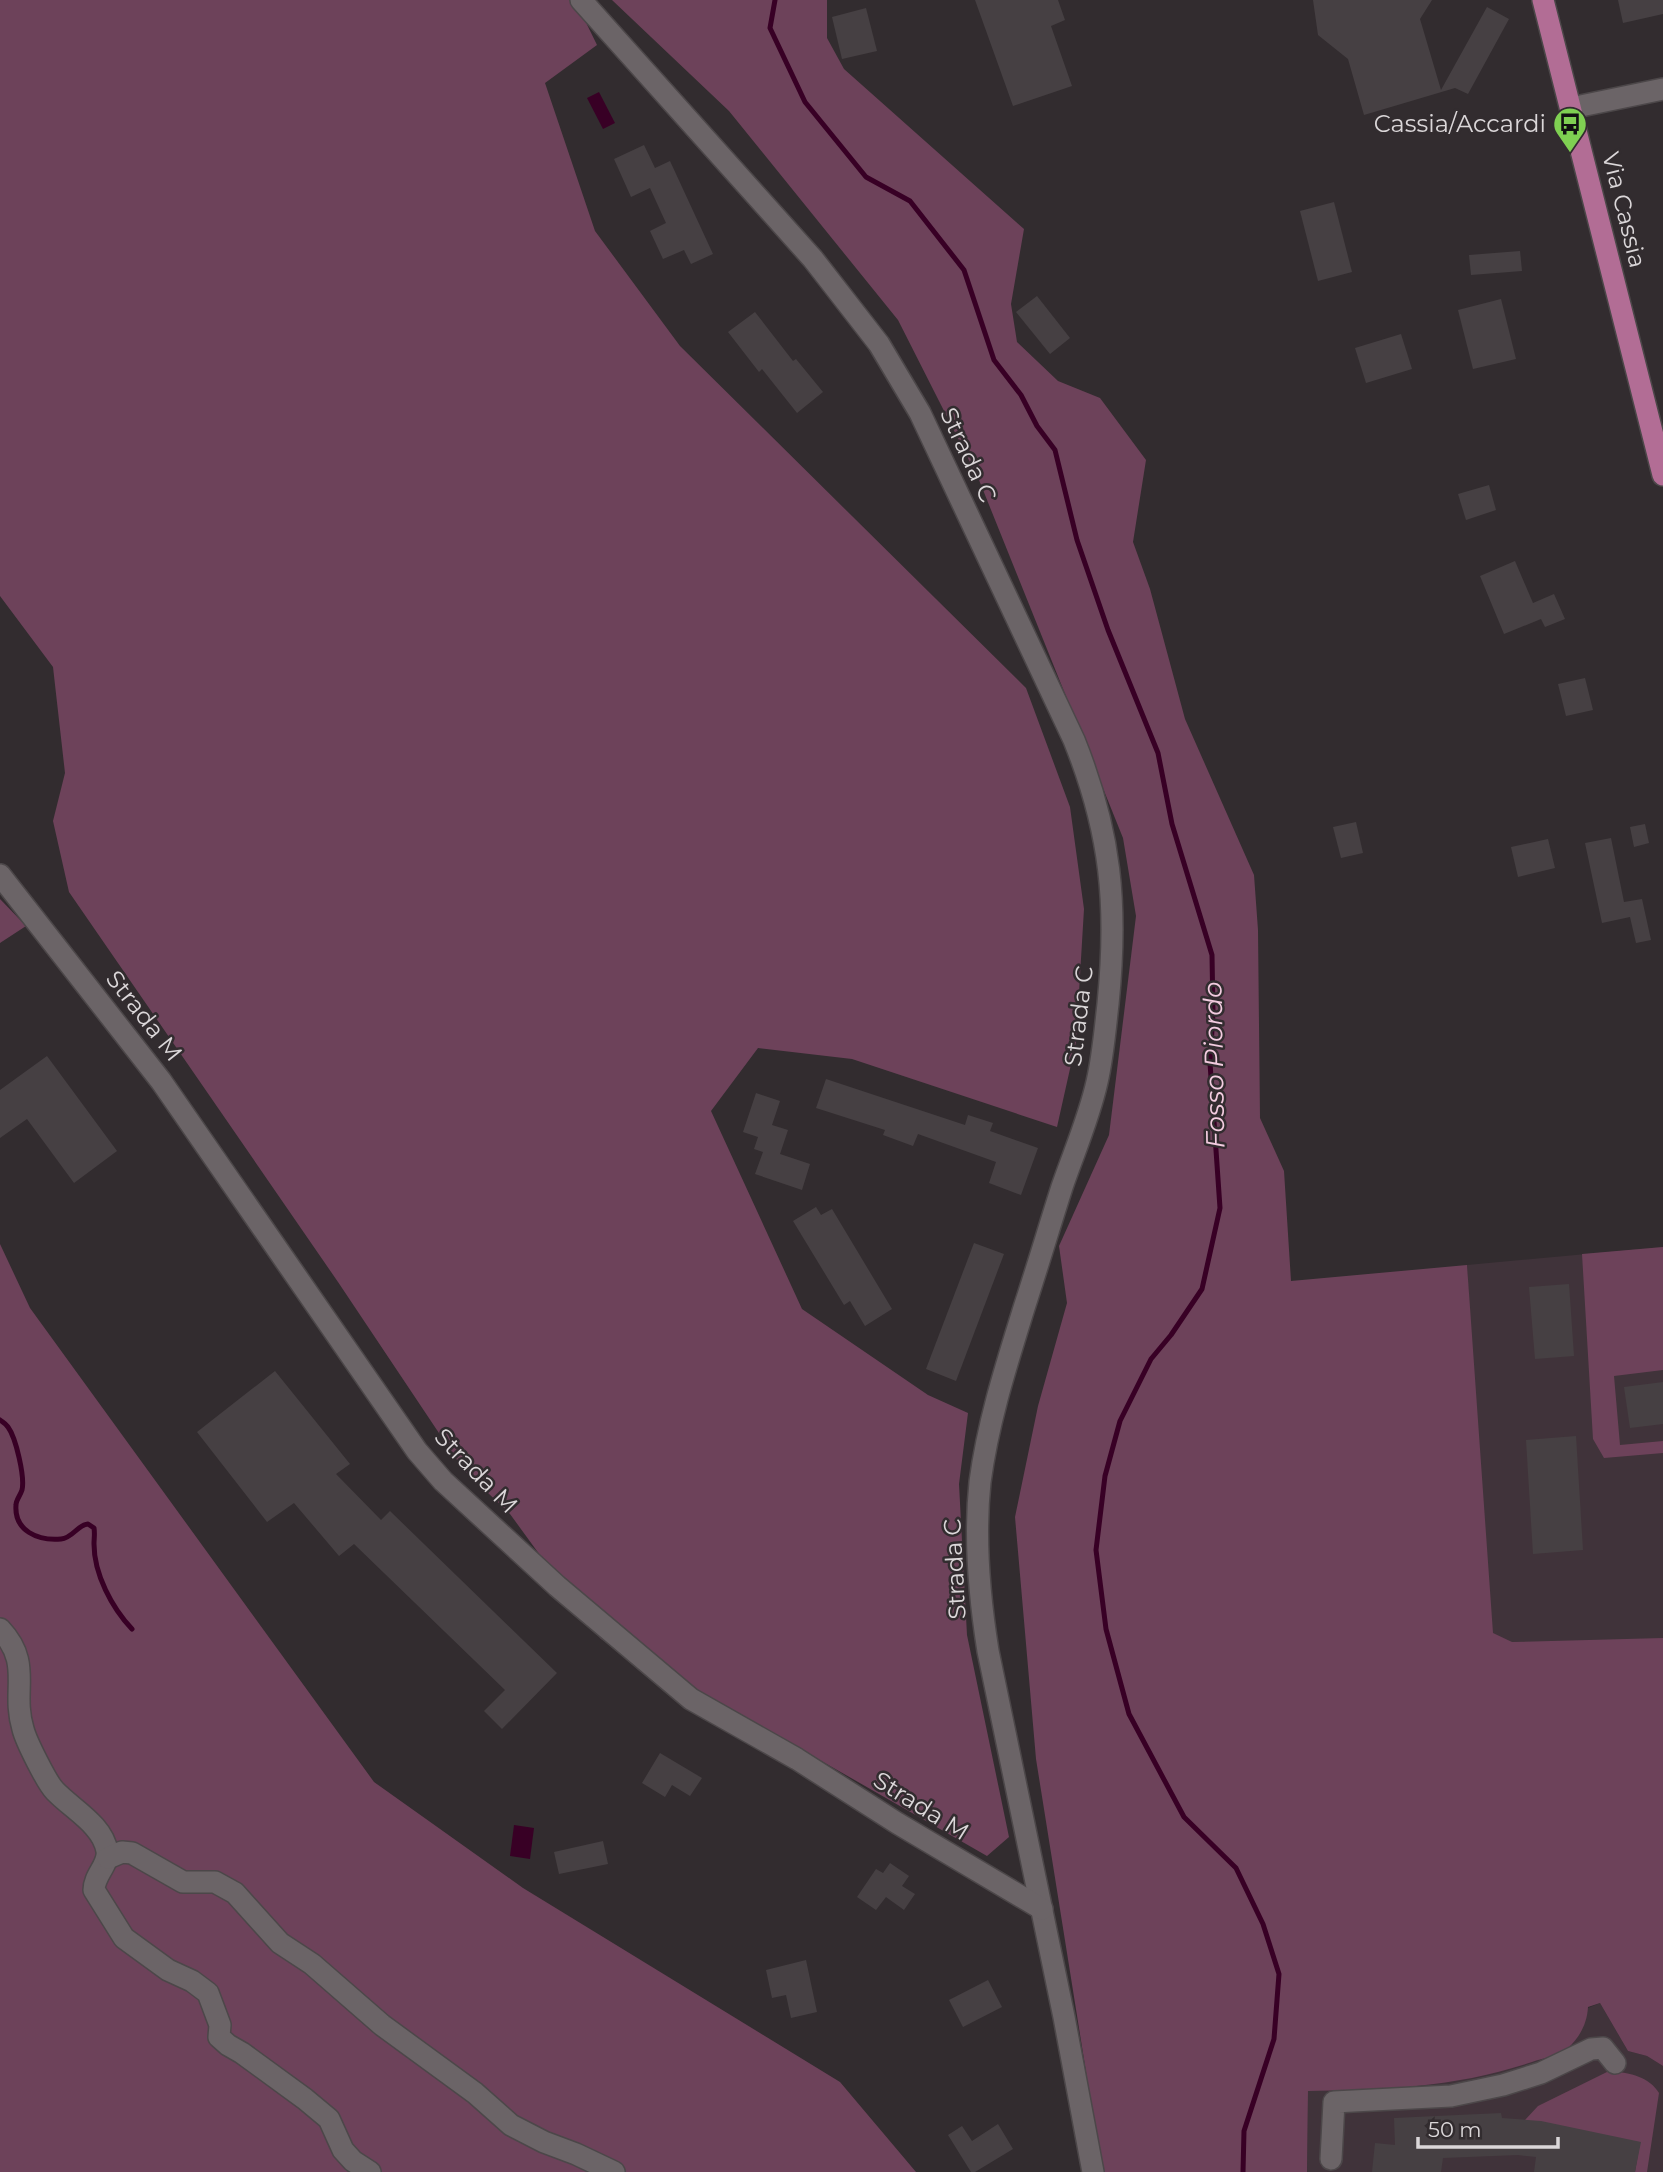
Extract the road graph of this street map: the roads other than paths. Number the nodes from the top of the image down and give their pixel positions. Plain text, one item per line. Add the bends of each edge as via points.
1 (581, 0) edge
2 (1543, 0) edge
3 (1663, 89) edge
4 (1571, 108) junction
5 (1663, 475) edge
6 (0, 875) edge
7 (0, 1629) edge
8 (94, 1826) junction
9 (132, 1853) junction
10 (108, 1858) junction
11 (1042, 1909) junction
12 (1615, 2063) dead end
13 (1331, 2159) dead end
14 (370, 2172) edge
15 (614, 2172) edge
16 (1093, 2172) edge

1 - 11 street, Strada C via 813,259 895,368 1074,740 1102,828 1113,920 1103,1054 1092,1103 1001,1381 982,1470 977,1524 979,1594 988,1651
2 - 4 main road, Via Cassia
3 - 4 street
4 - 5 main road, Via Cassia
6 - 11 street, Strada M via 161,1081 417,1451 443,1481 557,1586 691,1699
7 - 8 street via 16,1649 23,1731 53,1790
8 - 9 street
8 - 10 street
9 - 10 street
9 - 15 street via 183,1882 215,1882 235,1893 280,1943 511,2125
10 - 14 street via 94,1890 124,1938 208,1993 220,2025 219,2037 329,2119 343,2150
11 - 16 street, Strada C
12 - 13 street via 1603,2048 1591,2049 1542,2073 1451,2096 1334,2102

